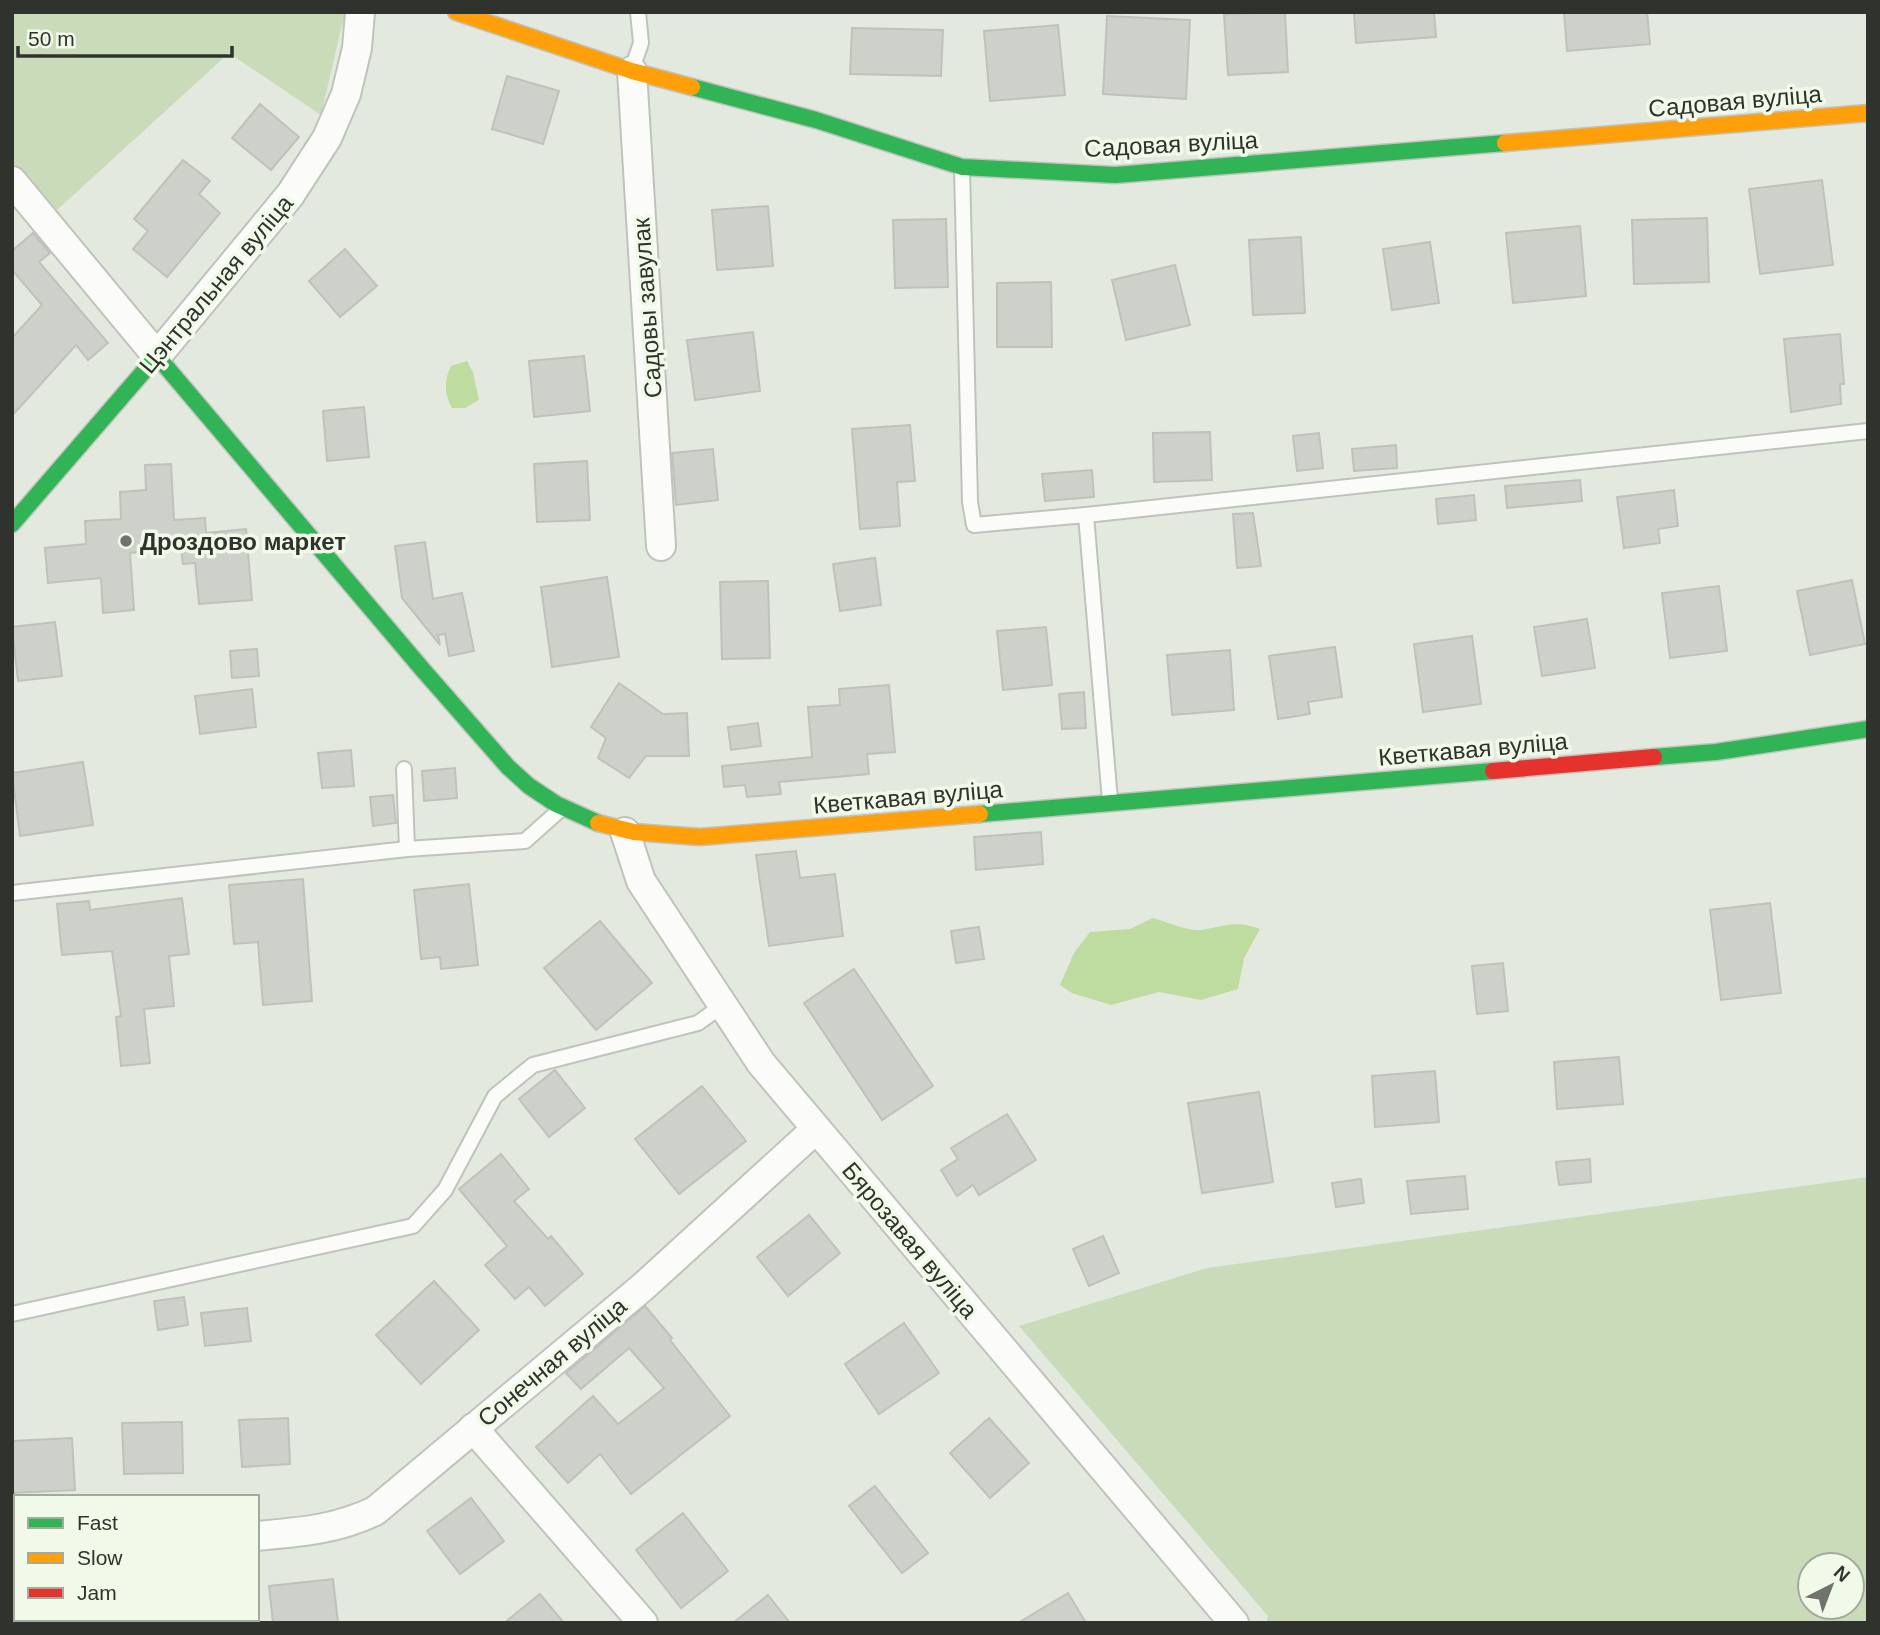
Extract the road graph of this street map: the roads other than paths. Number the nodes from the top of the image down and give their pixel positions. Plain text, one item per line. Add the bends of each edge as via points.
1 (360, 12) edge
2 (456, 12) edge
3 (638, 12) edge
4 (632, 71) junction
5 (1868, 113) edge
6 (962, 167) junction
7 (12, 181) edge
8 (158, 356) junction
9 (1868, 431) edge
10 (1086, 515) junction
11 (12, 524) edge
12 (661, 546) dead end
13 (1868, 729) edge
14 (404, 769) dead end
15 (1110, 803) junction
16 (563, 807) junction
17 (625, 832) junction
18 (407, 849) junction
19 (12, 893) edge
20 (723, 1005) junction
21 (816, 1129) junction
22 (12, 1314) edge
23 (474, 1427) junction
24 (259, 1536) edge
25 (643, 1623) edge
26 (1234, 1623) edge

1 - 8 street, Цэнтральная вуліца via 346,94 327,138 290,195
2 - 4 street, Садовая вуліца
3 - 4 lane via 641,43
4 - 6 street, Садовая вуліца via 817,120
4 - 12 street, Садовы завулак
5 - 6 street, Садовая вуліца via 1115,175
6 - 10 lane via 974,525
7 - 8 street
8 - 11 street, Цэнтральная вуліца
8 - 16 street, Кветкавая вуліца via 452,705 514,772
9 - 10 lane
10 - 15 lane
13 - 15 street, Кветкавая вуліца via 1716,752
14 - 18 lane
15 - 17 street, Кветкавая вуліца via 700,837
16 - 17 street, Кветкавая вуліца
16 - 18 lane via 525,841
17 - 20 street, Бярозавая вуліца via 641,881
18 - 19 lane
20 - 21 street, Бярозавая вуліца via 761,1063
20 - 22 lane via 698,1023 533,1065 495,1096 445,1190 413,1226
21 - 23 street, Сонечная вуліца via 644,1286
21 - 26 street, Бярозавая вуліца
23 - 24 street, Сонечная вуліца via 375,1511 321,1530
23 - 25 street

